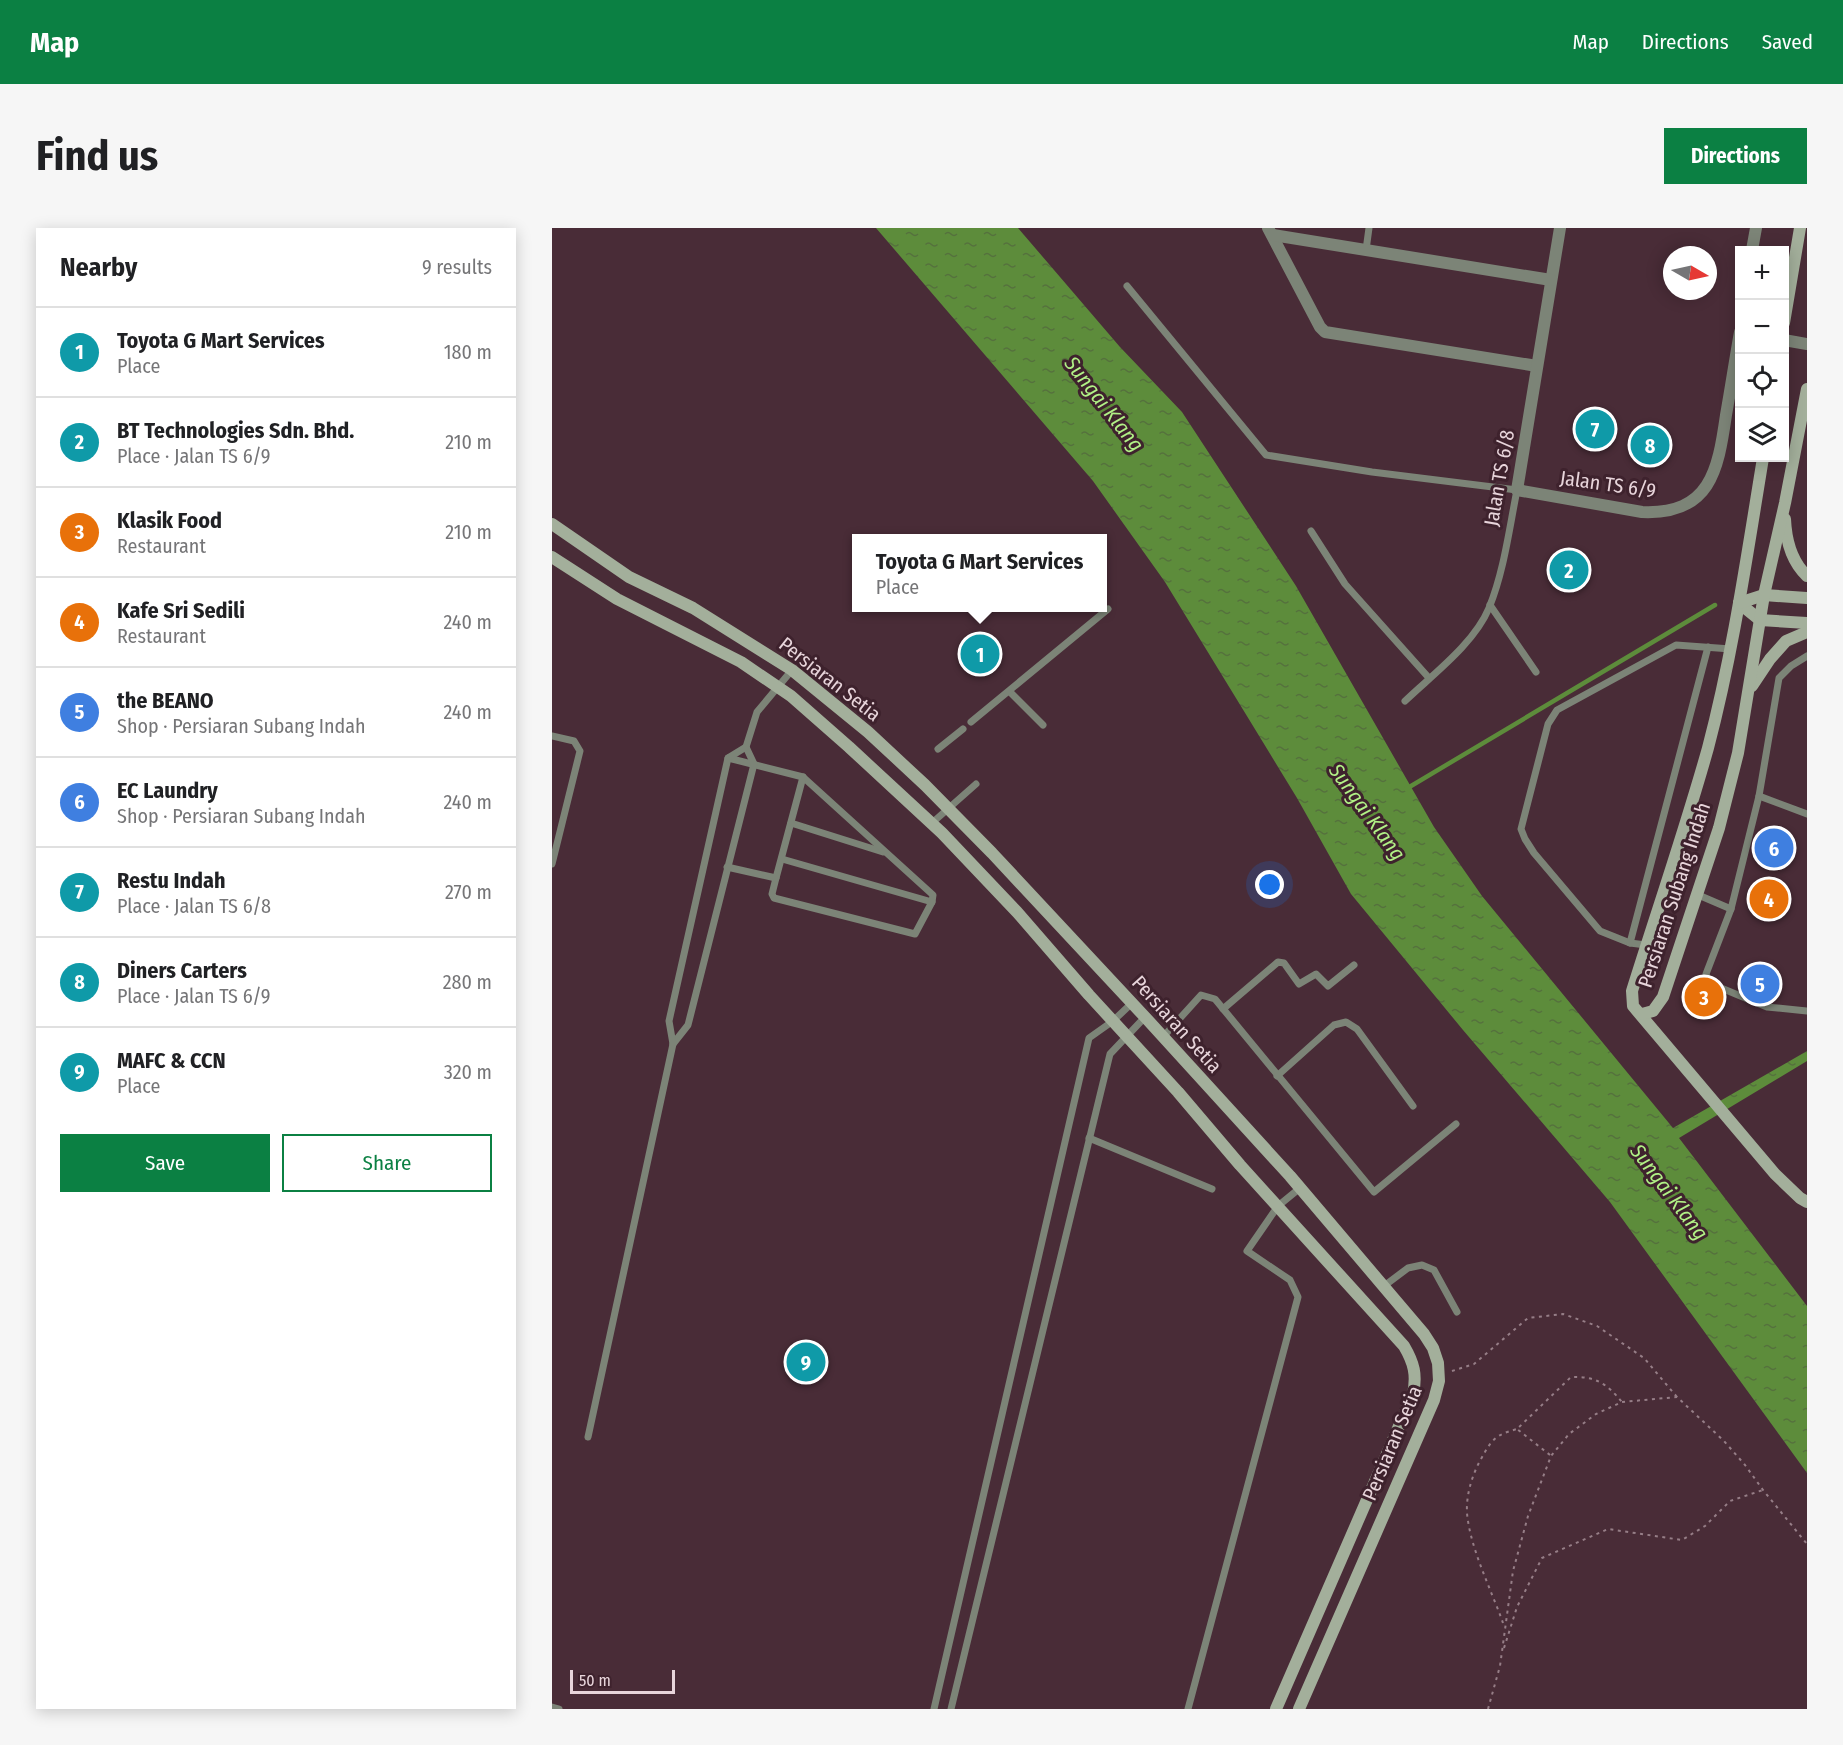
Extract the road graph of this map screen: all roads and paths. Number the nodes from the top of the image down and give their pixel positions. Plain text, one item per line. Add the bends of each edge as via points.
1 (1369, 228) edge
2 (1560, 228) edge
3 (1756, 228) edge
4 (1800, 228) edge
5 (1270, 232) edge
6 (1753, 246) edge
7 (1365, 250) junction
8 (1551, 280) junction
9 (1127, 286) dead end
10 (1789, 300) edge
11 (1789, 341) edge
12 (1807, 344) edge
13 (1736, 354) edge
14 (1537, 366) junction
15 (1807, 389) edge
16 (1762, 462) edge
17 (1517, 490) junction
18 (1785, 503) junction
19 (554, 530) edge
20 (1311, 531) dead end
21 (552, 557) edge
22 (1807, 576) edge
23 (1764, 595) junction
24 (1807, 598) edge
25 (1739, 603) junction
26 (1490, 605) junction
27 (1104, 612) edge
28 (1760, 620) junction
29 (1807, 623) edge
30 (1807, 632) edge
31 (1708, 647) junction
32 (1731, 649) junction
33 (1807, 656) edge
34 (792, 670) junction
35 (1536, 672) dead end
36 (1429, 678) junction
37 (778, 687) junction
38 (1010, 692) junction
39 (1748, 693) junction
40 (1404, 701) dead end
41 (971, 722) dead end
42 (1043, 725) dead end
43 (963, 729) dead end
44 (552, 736) edge
45 (746, 747) junction
46 (939, 749) dead end
47 (728, 758) junction
48 (754, 764) junction
49 (803, 777) junction
50 (976, 784) dead end
51 (1759, 796) junction
52 (948, 808) junction
53 (1807, 814) edge
54 (791, 823) junction
55 (932, 823) junction
56 (887, 853) junction
57 (782, 859) junction
58 (552, 864) edge
59 (727, 867) junction
60 (777, 878) junction
61 (1696, 894) junction
62 (932, 902) junction
63 (1731, 909) junction
64 (1630, 943) junction
65 (1646, 945) junction
66 (1354, 965) dead end
67 (1132, 1003) junction
68 (1223, 1009) junction
69 (1807, 1011) edge
70 (1642, 1014) junction
71 (1145, 1017) junction
72 (1113, 1021) junction
73 (1126, 1035) junction
74 (1163, 1037) junction
75 (673, 1044) junction
76 (1277, 1076) junction
77 (1413, 1106) dead end
78 (1456, 1124) dead end
79 (1089, 1138) junction
80 (1300, 1188) junction
81 (1212, 1189) dead end
82 (1807, 1202) edge
83 (1278, 1206) junction
84 (1384, 1286) junction
85 (1457, 1312) dead end
86 (1415, 1371) junction
87 (1438, 1372) junction
88 (1677, 1397) junction
89 (1622, 1402) junction
90 (1518, 1429) junction
91 (588, 1437) dead end
92 (1551, 1456) junction
93 (1763, 1490) junction
94 (1807, 1544) edge
95 (1504, 1625) junction
96 (1502, 1653) junction
97 (552, 1707) edge
98 (559, 1709) edge
99 (934, 1709) edge
100 (951, 1709) edge
101 (1188, 1709) edge
102 (1276, 1709) edge
103 (1299, 1709) edge
104 (1488, 1709) edge

1 - 7 lane
2 - 8 street, Jalan TS 6/8
3 - 6 street
4 - 10 street
5 - 7 street
5 - 14 street via 1325,332
7 - 8 street
8 - 14 street, Jalan TS 6/8
9 - 17 lane via 1266,455
11 - 12 street
13 - 17 street, Jalan TS 6/9 via 1715,471 1705,489 1692,501 1676,510 1642,512
14 - 17 street, Jalan TS 6/8
15 - 18 street, Persiaran Subang Indah
16 - 25 street, Persiaran Subang Indah
17 - 26 lane, Jalan TS 6/8
18 - 22 street via 1790,552
18 - 23 street, Persiaran Subang Indah
19 - 34 street, Persiaran Setia via 629,577 693,608
20 - 36 lane via 1345,584
21 - 37 street, Persiaran Setia via 617,599 741,662
23 - 24 street
23 - 25 street
23 - 28 street, Persiaran Subang Indah
25 - 28 street
25 - 32 street, Persiaran Subang Indah
26 - 35 lane
26 - 36 lane, Jalan TS 6/8 via 1470,637
27 - 38 lane
28 - 29 street
28 - 39 street, Persiaran Subang Indah
30 - 39 street via 1786,641
31 - 32 lane
31 - 64 lane
31 - 64 lane via 1676,645 1557,711 1548,724 1521,829 1534,853 1600,931
32 - 65 street, Persiaran Subang Indah via 1688,816
33 - 51 lane via 1779,678
34 - 37 lane
34 - 52 street, Persiaran Setia via 868,732
36 - 40 lane, Jalan TS 6/8
37 - 45 lane via 757,712
37 - 55 street, Persiaran Setia
38 - 41 lane
38 - 42 lane
39 - 61 street, Persiaran Subang Indah via 1719,828
43 - 46 lane
44 - 58 lane via 574,741 580,751
45 - 47 lane
45 - 48 lane
47 - 48 lane
47 - 75 lane via 669,1021
48 - 49 lane
48 - 59 lane
49 - 54 lane
49 - 56 lane
50 - 52 lane
51 - 53 lane
51 - 63 lane
52 - 55 lane
52 - 67 street, Persiaran Setia
54 - 56 lane
54 - 57 lane
55 - 72 street, Persiaran Setia
56 - 62 lane via 933,895
57 - 60 lane
57 - 62 lane
59 - 60 lane
59 - 75 lane via 688,1025
60 - 62 lane via 774,898 915,934
61 - 63 lane
61 - 70 street, Persiaran Subang Indah via 1663,998 1653,1011
63 - 69 lane via 1706,974 1709,983 1767,1007
64 - 65 lane
65 - 70 street, Persiaran Subang Indah via 1632,992 1633,1006
66 - 68 lane via 1328,986 1316,974 1299,984 1284,963 1278,962
67 - 71 street, Persiaran Setia
67 - 72 lane
68 - 74 lane via 1215,999 1201,995
68 - 76 lane
70 - 82 street via 1775,1174
71 - 73 lane
71 - 74 street, Persiaran Setia
72 - 73 street, Persiaran Setia
72 - 99 lane via 1089,1038
73 - 79 lane via 1110,1054
73 - 83 street, Persiaran Setia
74 - 80 street, Persiaran Setia
75 - 91 lane
76 - 77 lane via 1334,1026 1346,1022 1357,1029
76 - 78 lane via 1374,1192
79 - 81 lane
79 - 100 lane
80 - 83 lane
80 - 84 street, Persiaran Setia
83 - 86 street, Persiaran Setia via 1404,1346
83 - 101 lane via 1247,1251 1290,1280 1298,1297
84 - 85 lane via 1408,1268 1422,1265 1434,1270
84 - 87 street, Persiaran Setia via 1433,1348
86 - 87 street
86 - 102 street, Persiaran Setia via 1413,1394
87 - 88 path via 1474,1364 1528,1318 1563,1314 1597,1326 1644,1358
87 - 103 street, Persiaran Setia via 1434,1400
88 - 89 path
88 - 93 path via 1724,1441
89 - 90 path via 1609,1386 1571,1377
89 - 92 path via 1596,1414 1569,1434
90 - 92 path
90 - 95 path via 1491,1440 1470,1483 1467,1512 1475,1548
92 - 95 path via 1512,1571
93 - 94 path
93 - 96 path via 1730,1501 1705,1526 1682,1540 1608,1529 1542,1558 1517,1607
95 - 96 path
96 - 104 path
97 - 98 lane

